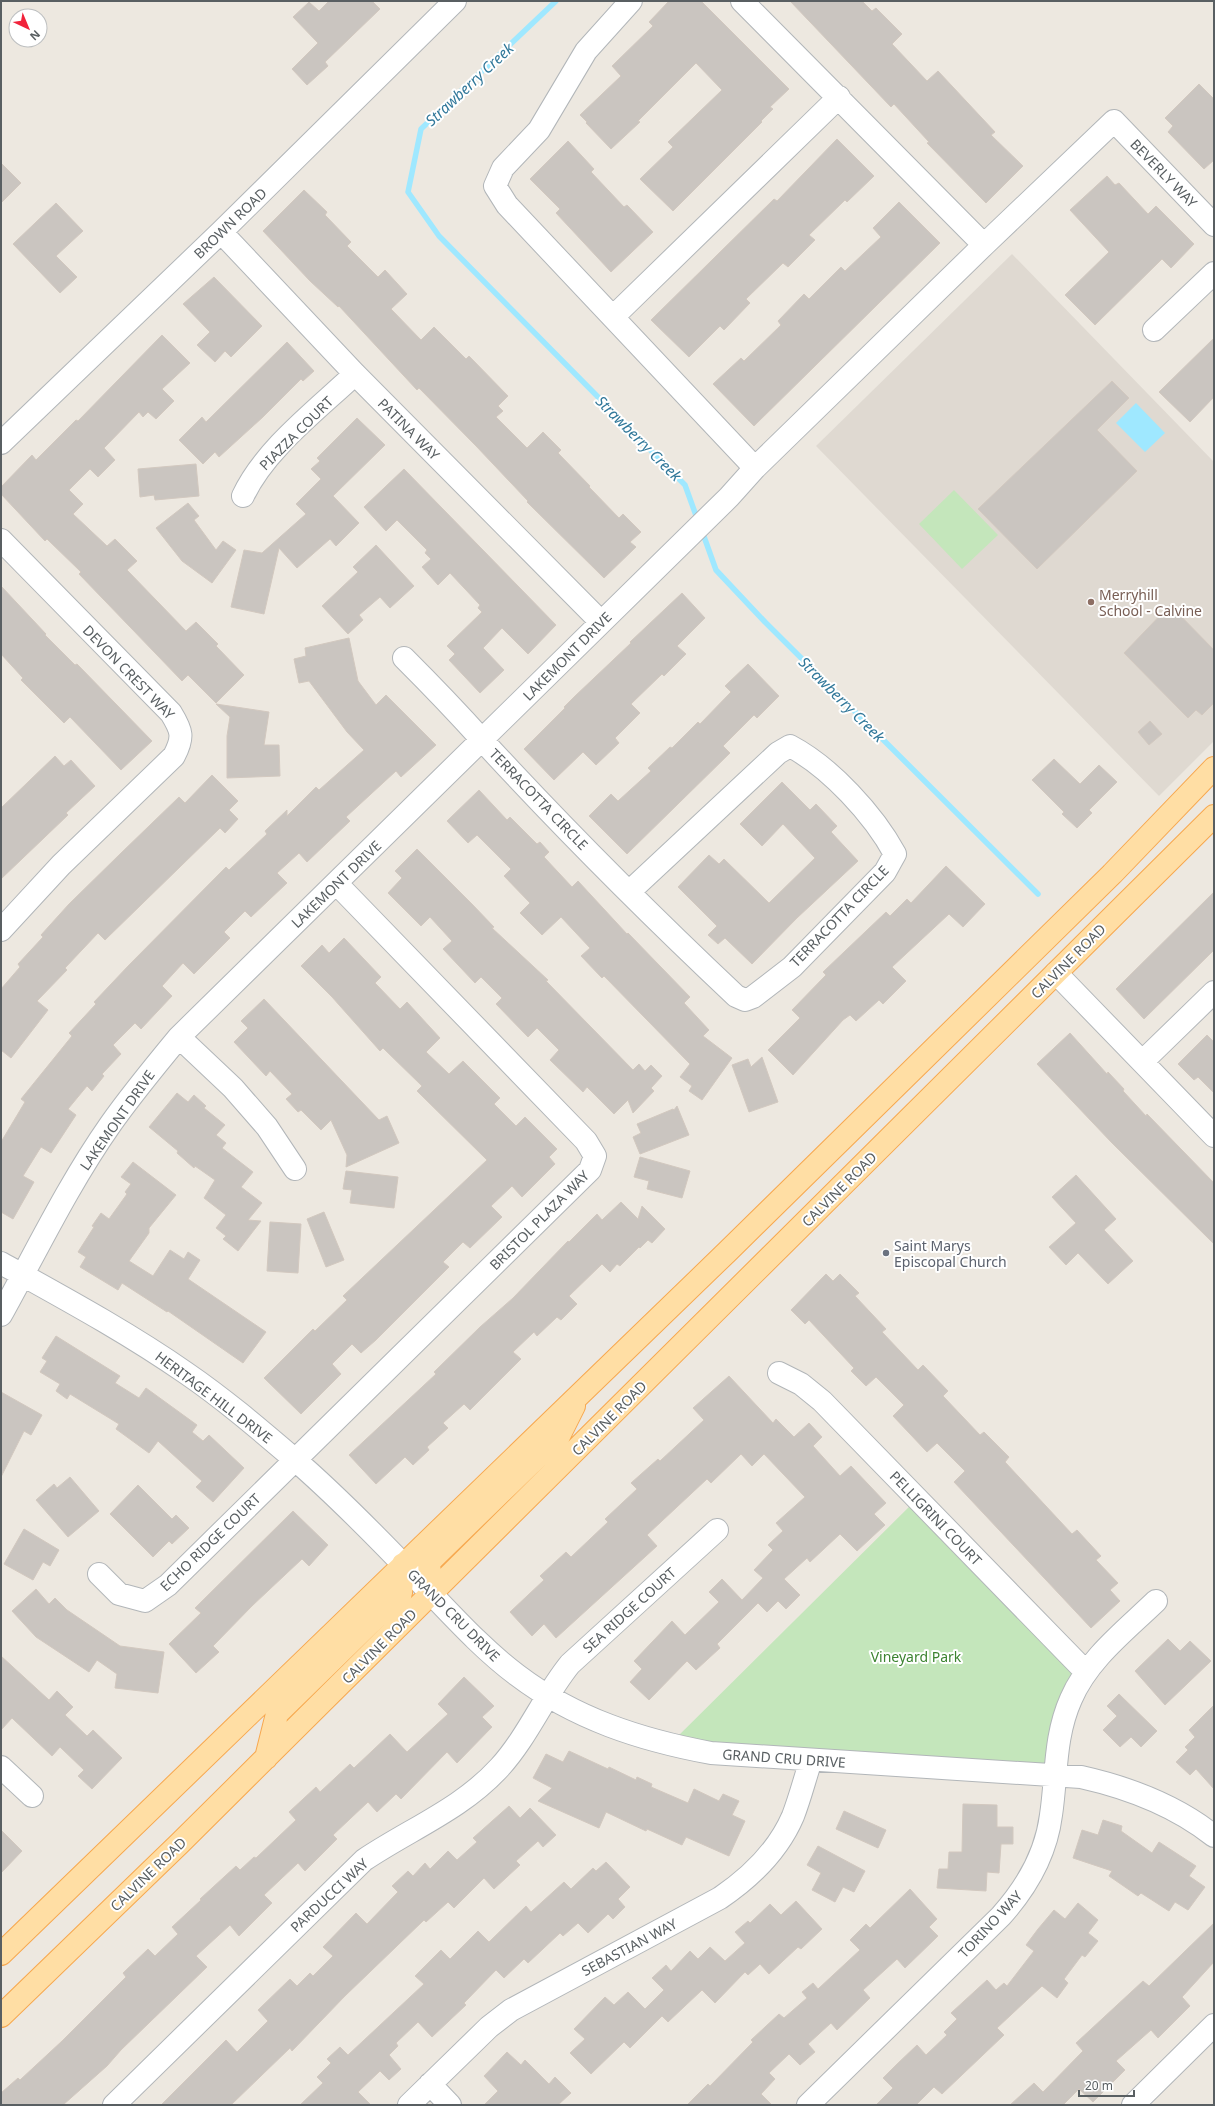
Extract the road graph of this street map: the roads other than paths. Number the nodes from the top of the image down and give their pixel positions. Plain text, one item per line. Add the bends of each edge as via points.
1 (456, 1) edge
2 (632, 1) edge
3 (742, 1) edge
4 (839, 97) junction
5 (1114, 121) joint
6 (1214, 225) edge
7 (221, 232) junction
8 (984, 244) junction
9 (1214, 273) edge
10 (613, 317) junction
11 (1154, 330) dead end
12 (355, 374) junction
13 (1, 443) edge
14 (755, 468) junction
15 (243, 496) dead end
16 (1, 540) edge
17 (601, 622) junction
18 (404, 658) dead end
19 (482, 740) junction
20 (1214, 768) edge
21 (1214, 816) edge
22 (337, 884) junction
23 (630, 892) junction
24 (1087, 898) junction
25 (1, 930) edge
26 (1056, 973) junction
27 (1214, 992) edge
28 (179, 1037) junction
29 (986, 1043) junction
30 (1143, 1061) junction
31 (1214, 1136) edge
32 (295, 1169) dead end
33 (1, 1263) edge
34 (23, 1275) junction
35 (1, 1315) edge
36 (778, 1373) dead end
37 (581, 1392) junction
38 (295, 1460) junction
39 (717, 1530) dead end
40 (403, 1564) junction
41 (99, 1574) dead end
42 (431, 1594) junction
43 (1156, 1601) dead end
44 (1086, 1672) junction
45 (547, 1695) junction
46 (266, 1758) junction
47 (811, 1760) junction
48 (1, 1767) edge
49 (1054, 1774) junction
50 (32, 1796) dead end
51 (1214, 1836) edge
52 (1, 1954) edge
53 (1, 2016) edge
54 (1214, 2025) edge
55 (430, 2084) junction
56 (114, 2105) edge
57 (409, 2105) edge
58 (450, 2105) edge
59 (808, 2105) edge
60 (1133, 2105) edge

1 - 7 street, BROWN ROAD
2 - 10 street via 586,51 539,130 503,168 495,186 507,205
3 - 4 street
4 - 8 street
4 - 10 street
5 - 6 street, BEVERLY WAY
5 - 8 street, LAKEMONT DRIVE
7 - 12 street, PATINA WAY
7 - 13 street, BROWN ROAD
8 - 14 street, LAKEMONT DRIVE
9 - 11 street
10 - 14 street
12 - 15 street, PIAZZA COURT via 271,453 258,469
12 - 17 street, PATINA WAY
14 - 17 street, LAKEMONT DRIVE
16 - 25 street, DEVON CREST WAY via 171,713 181,735 174,756 60,865
17 - 19 street, LAKEMONT DRIVE
18 - 19 street, TERRACOTTA CIRCLE
19 - 22 street, LAKEMONT DRIVE
19 - 23 street, TERRACOTTA CIRCLE
20 - 24 main road
21 - 26 main road, CALVINE ROAD
22 - 28 street, LAKEMONT DRIVE
22 - 38 street, BRISTOL PLAZA WAY via 586,1141 595,1156 590,1170
23 - 23 street, TERRACOTTA CIRCLE via 778,753 790,746 803,753 852,795 895,854 885,872 792,967 753,997 745,1000 736,996
24 - 29 main road via 1079,926 986,1017
24 - 37 main road
26 - 29 main road, CALVINE ROAD
26 - 30 street
27 - 30 street
28 - 32 street via 233,1088 267,1127
28 - 34 street, LAKEMONT DRIVE via 109,1126 78,1175
29 - 42 main road, CALVINE ROAD
30 - 31 street
33 - 34 street, HERITAGE HILL DRIVE
34 - 35 street, LAKEMONT DRIVE
34 - 38 street, HERITAGE HILL DRIVE via 117,1328 187,1374 237,1411
36 - 44 street, PELLIGRINI COURT via 801,1384 822,1401
37 - 40 main road
37 - 42 main road via 559,1436 431,1559 428,1567
38 - 40 street, HERITAGE HILL DRIVE
38 - 41 street, ECHO RIDGE COURT via 168,1585 145,1601 119,1594
39 - 45 street, SEA RIDGE COURT via 570,1664
40 - 42 street, GRAND CRU DRIVE
40 - 46 main road via 401,1593 277,1714
40 - 52 main road
42 - 45 street, GRAND CRU DRIVE via 484,1648 518,1676
42 - 46 main road, CALVINE ROAD
43 - 44 street, TORINO WAY
44 - 49 street, TORINO WAY via 1071,1698 1061,1726
45 - 47 street, GRAND CRU DRIVE via 626,1733 669,1745 711,1753
45 - 56 street, PARDUCCI WAY via 523,1737 500,1767 476,1790 454,1807 364,1860
46 - 53 main road, CALVINE ROAD
47 - 49 street, GRAND CRU DRIVE
47 - 55 street, SEBASTIAN WAY via 792,1816 778,1842 762,1864 742,1882 720,1898 511,2010 489,2027
48 - 50 street
49 - 51 street, GRAND CRU DRIVE via 1102,1782 1145,1796 1177,1811
49 - 59 street, TORINO WAY via 1048,1835 1037,1865 1015,1901
54 - 60 street
55 - 57 street, SEBASTIAN WAY
55 - 58 street

